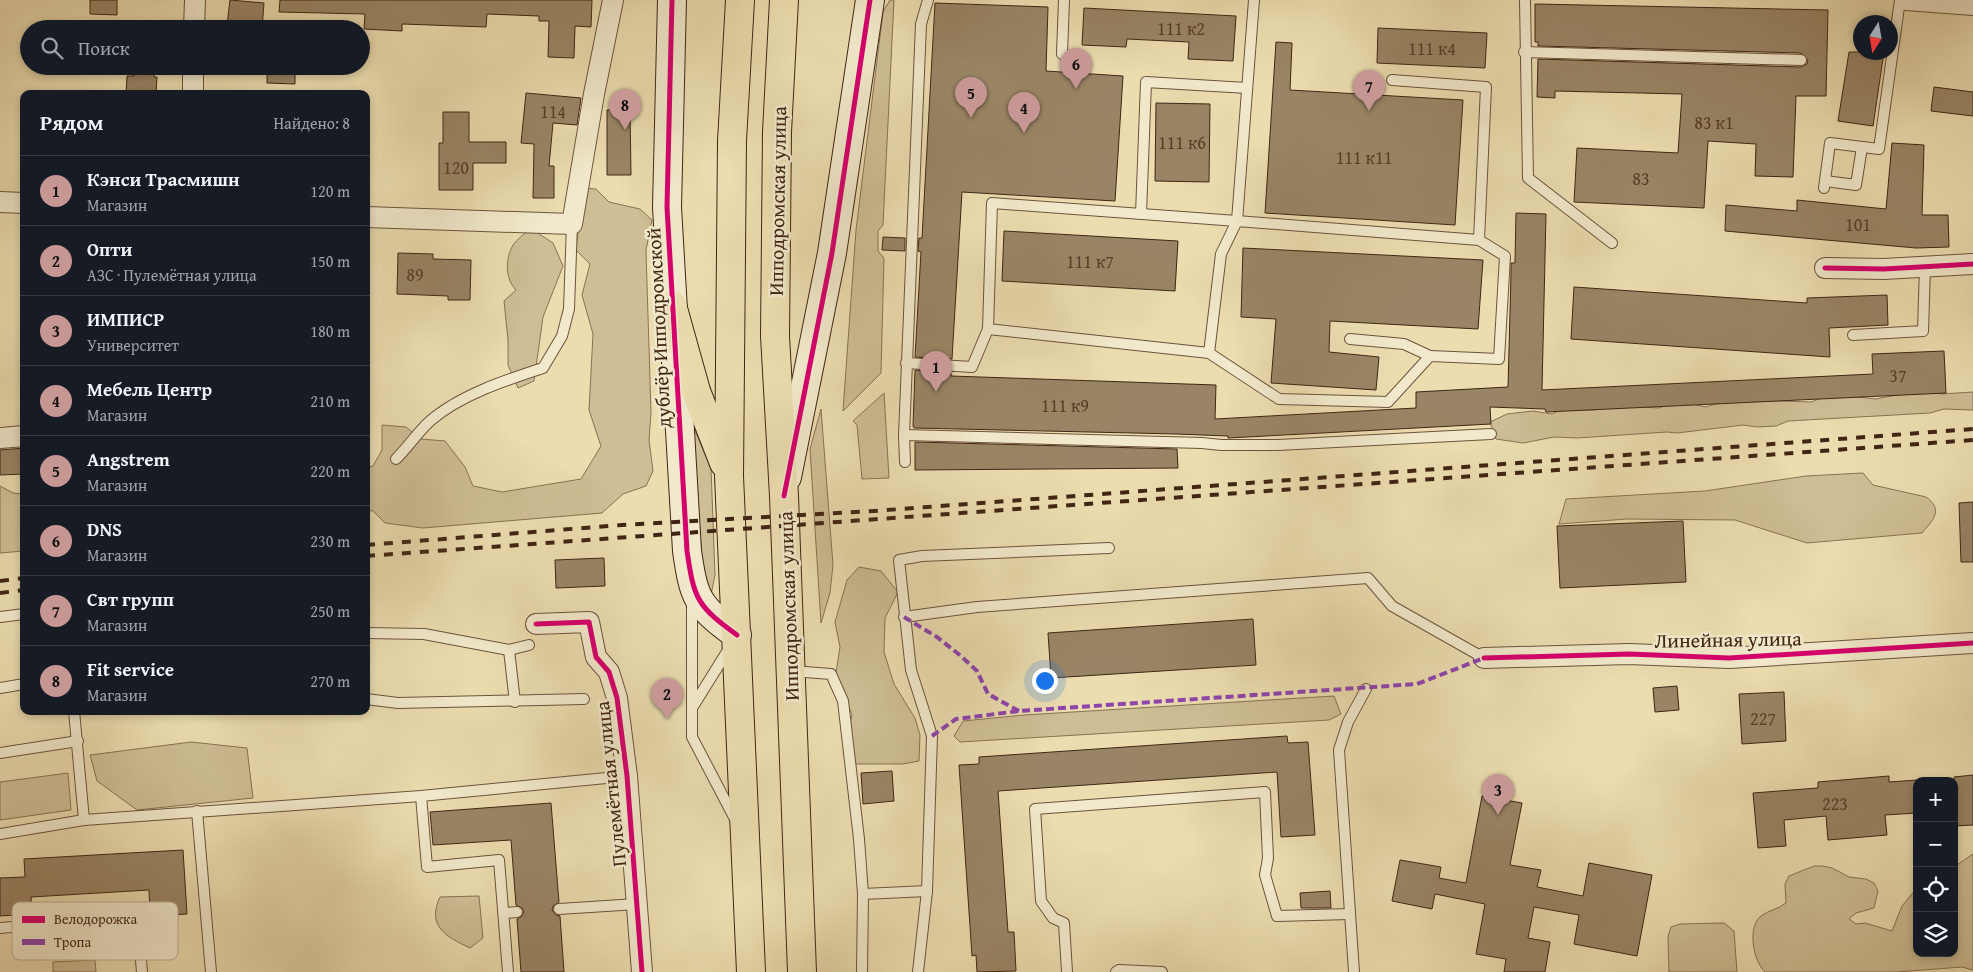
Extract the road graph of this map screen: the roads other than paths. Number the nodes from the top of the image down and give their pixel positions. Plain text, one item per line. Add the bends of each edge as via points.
1 (195, 0) edge
2 (614, 0) edge
3 (672, 0) edge
4 (740, 0) edge
5 (784, 0) edge
6 (870, 0) edge
7 (928, 0) edge
8 (1064, 0) edge
9 (1254, 0) edge
10 (1525, 0) edge
11 (1900, 0) edge
12 (1906, 0) edge
13 (1973, 5) edge
14 (194, 20) edge
15 (1524, 52) junction
16 (1062, 54) dead end
17 (1802, 60) dead end
18 (194, 75) edge
19 (1392, 80) dead end
20 (1247, 88) junction
21 (193, 90) edge
22 (1862, 147) junction
23 (0, 202) edge
24 (20, 204) edge
25 (1141, 214) junction
26 (370, 217) edge
27 (1237, 221) junction
28 (572, 224) junction
29 (1479, 240) junction
30 (1612, 243) dead end
31 (1973, 264) edge
32 (1925, 267) junction
33 (1825, 268) dead end
34 (672, 305) junction
35 (988, 329) junction
36 (1853, 335) dead end
37 (1350, 339) dead end
38 (1209, 353) junction
39 (1430, 356) junction
40 (906, 363) junction
41 (904, 434) junction
42 (1491, 434) dead end
43 (20, 436) edge
44 (0, 438) edge
45 (396, 459) dead end
46 (905, 462) dead end
47 (729, 476) junction
48 (784, 496) junction
49 (1109, 548) dead end
50 (692, 587) junction
51 (20, 614) edge
52 (0, 617) edge
53 (904, 617) junction
54 (536, 624) dead end
55 (370, 633) edge
56 (737, 636) junction
57 (1973, 643) edge
58 (530, 645) dead end
59 (509, 650) junction
60 (1484, 658) joint
61 (791, 671) junction
62 (20, 685) edge
63 (0, 688) edge
64 (1366, 689) dead end
65 (370, 700) edge
66 (584, 700) dead end
67 (515, 702) junction
68 (692, 708) junction
69 (75, 715) edge
70 (78, 741) junction
71 (0, 753) edge
72 (627, 776) junction
73 (422, 796) junction
74 (197, 811) junction
75 (84, 820) junction
76 (0, 834) edge
77 (745, 838) junction
78 (927, 891) junction
79 (863, 894) junction
80 (637, 904) junction
81 (559, 909) dead end
82 (517, 912) dead end
83 (505, 913) junction
84 (1350, 914) junction
85 (211, 972) edge
86 (508, 972) edge
87 (642, 972) edge
88 (751, 972) edge
89 (802, 972) edge
90 (862, 972) edge
91 (918, 972) edge
92 (1067, 972) edge
93 (1116, 972) edge
94 (1162, 972) edge
95 (1354, 972) edge

1 - 14 street
2 - 28 street
3 - 34 street, дублёр Ипподромской via 667,206
4 - 47 highway via 732,141
5 - 48 highway, Ипподромская улица via 777,132 775,336
6 - 48 street via 832,253
7 - 40 lane via 921,24
8 - 16 lane
9 - 20 lane
10 - 15 lane
11 - 22 lane via 1879,149
12 - 13 street
15 - 17 lane
15 - 30 lane via 1528,178
18 - 21 street
19 - 29 lane via 1486,87
20 - 25 lane via 1146,82
20 - 27 lane
22 - 22 lane via 1856,185 1824,185 1830,143
23 - 24 street
25 - 27 lane
25 - 35 lane via 992,203
26 - 28 street
27 - 29 lane
27 - 38 lane via 1221,254
28 - 45 lane via 569,309 562,336 543,368 501,382 453,407 431,421
29 - 39 lane via 1505,256 1499,359
31 - 32 street
32 - 33 street
32 - 36 lane via 1923,331
34 - 47 highway via 696,391
34 - 50 street, дублёр Ипподромской
35 - 38 lane
35 - 40 lane via 972,367
37 - 39 lane via 1404,344
38 - 39 lane via 1279,399 1388,402
40 - 41 lane
41 - 42 lane via 1221,445
41 - 46 lane
43 - 44 street
47 - 56 highway
48 - 61 highway, Ипподромская улица
49 - 53 lane via 922,556 899,560
50 - 56 street, дублёр Ипподромской via 712,618
50 - 68 lane
51 - 52 lane
53 - 60 lane via 977,607 1368,578 1392,606
53 - 78 lane via 911,670 932,736
54 - 72 street, Пулемётная улица via 589,622 596,657 609,672 618,698
55 - 59 lane via 424,634
56 - 68 lane
56 - 77 highway
57 - 60 street, Линейная улица via 1729,658 1629,654
58 - 59 lane
59 - 67 lane
61 - 79 lane via 831,674 843,701 862,839
61 - 89 highway, Ипподромская улица
62 - 63 lane
64 - 84 lane via 1348,722 1339,750
65 - 67 lane via 398,703
66 - 67 lane
68 - 77 lane via 692,737
69 - 70 lane
70 - 71 lane
70 - 75 lane
72 - 73 lane
72 - 80 street, Пулемётная улица
73 - 74 lane
73 - 83 lane via 427,867 499,860
74 - 75 lane
74 - 85 lane
75 - 76 lane
77 - 88 highway
78 - 79 lane
78 - 91 lane
79 - 90 lane
80 - 81 lane
80 - 87 street, Пулемётная улица
82 - 83 lane
83 - 86 lane
84 - 92 lane via 1277,916 1265,875 1268,858 1265,792 1035,808 1041,901 1053,918 1064,923
84 - 95 lane
93 - 94 lane

